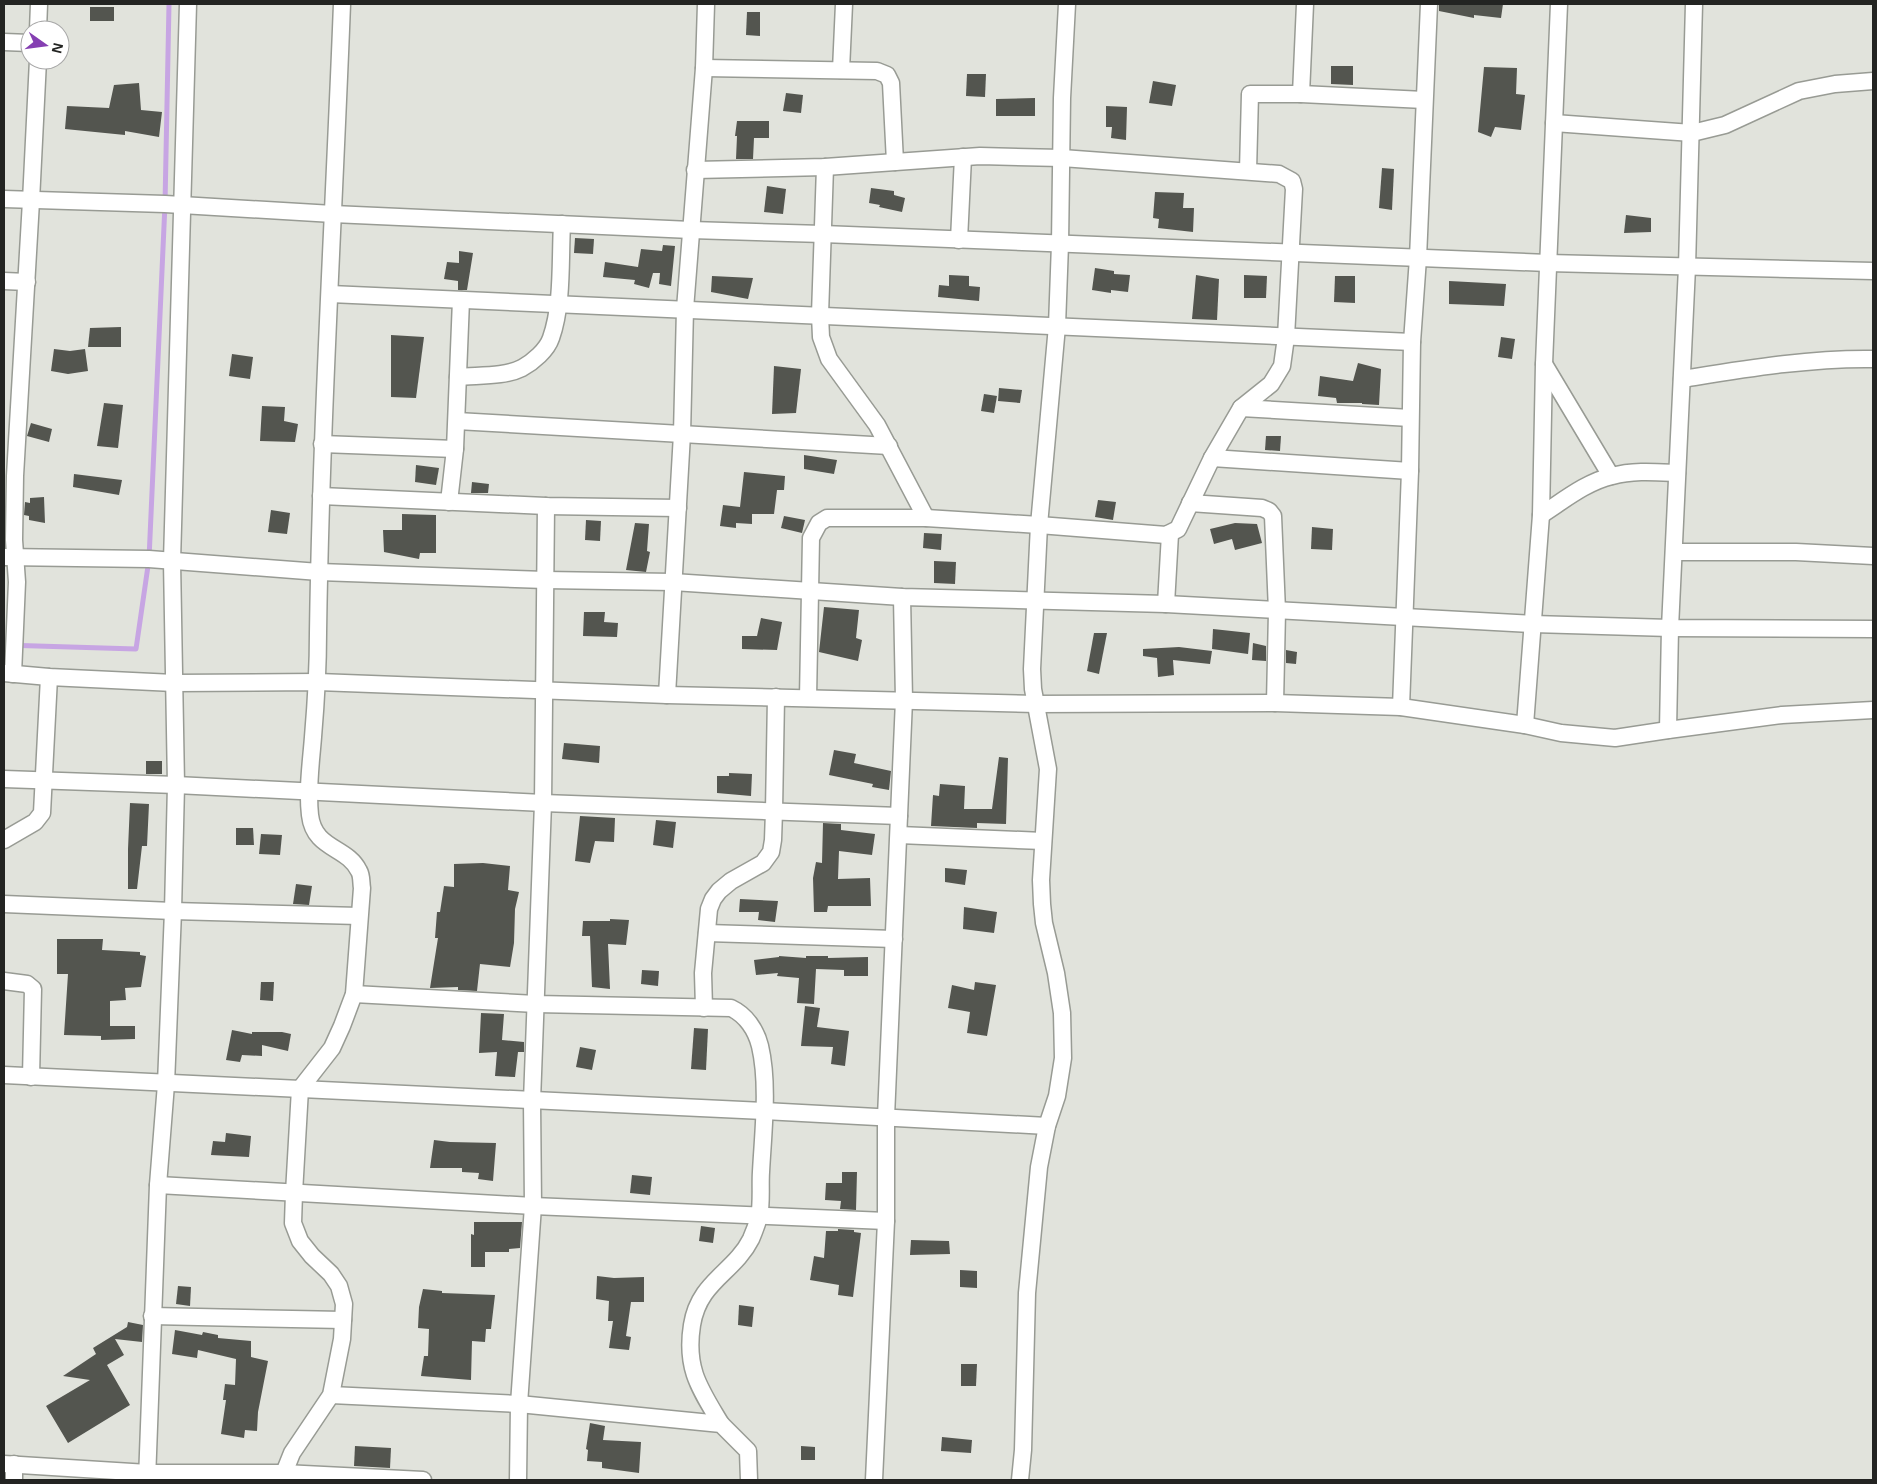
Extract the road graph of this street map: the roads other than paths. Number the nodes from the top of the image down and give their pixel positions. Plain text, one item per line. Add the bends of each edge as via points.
1 (39, 4) edge
2 (188, 4) edge
3 (342, 4) edge
4 (706, 4) edge
5 (844, 4) edge
6 (1067, 4) edge
7 (1305, 4) edge
8 (1429, 4) edge
9 (1559, 4) edge
10 (1694, 4) edge
11 (38, 20) edge
12 (4, 42) edge
13 (20, 43) edge
14 (704, 68) junction
15 (38, 70) edge
16 (841, 70) junction
17 (1873, 81) edge
18 (1301, 94) junction
19 (1424, 100) junction
20 (1554, 123) junction
21 (1692, 133) junction
22 (963, 157) junction
23 (1062, 158) junction
24 (895, 162) junction
25 (825, 167) junction
26 (695, 170) junction
27 (1248, 171) junction
28 (4, 199) edge
29 (31, 200) junction
30 (181, 205) junction
31 (334, 214) junction
32 (562, 224) junction
33 (691, 230) junction
34 (823, 234) junction
35 (959, 240) junction
36 (1060, 244) junction
37 (1291, 253) junction
38 (1418, 258) junction
39 (1548, 263) junction
40 (1687, 266) junction
41 (1873, 271) edge
42 (4, 281) edge
43 (26, 282) junction
44 (330, 294) junction
45 (461, 300) junction
46 (558, 304) junction
47 (685, 309) junction
48 (820, 315) junction
49 (1057, 326) junction
50 (1286, 337) junction
51 (1412, 342) junction
52 (1873, 359) edge
53 (1544, 364) junction
54 (458, 377) junction
55 (1682, 379) junction
56 (1241, 408) junction
57 (1410, 418) junction
58 (457, 422) junction
59 (682, 434) junction
60 (322, 444) junction
61 (889, 446) junction
62 (455, 449) junction
63 (1212, 458) junction
64 (1410, 471) junction
65 (1677, 473) junction
66 (9, 476) edge
67 (1612, 476) junction
68 (321, 496) junction
69 (449, 502) junction
70 (1190, 503) junction
71 (546, 506) junction
72 (678, 508) junction
73 (1541, 514) junction
74 (926, 518) junction
75 (1039, 525) junction
76 (1170, 534) junction
77 (1674, 552) junction
78 (1873, 556) edge
79 (10, 558) edge
80 (172, 561) junction
81 (319, 572) junction
82 (545, 580) junction
83 (673, 582) junction
84 (810, 592) junction
85 (902, 597) junction
86 (1036, 601) junction
87 (1166, 604) junction
88 (1277, 611) junction
89 (1403, 617) junction
90 (1534, 624) junction
91 (1670, 628) junction
92 (1873, 629) edge
93 (8, 674) edge
94 (49, 677) junction
95 (318, 682) junction
96 (174, 683) junction
97 (543, 689) junction
98 (668, 695) junction
99 (776, 697) junction
100 (808, 698) junction
101 (904, 700) junction
102 (1275, 703) junction
103 (1036, 704) junction
104 (1400, 708) junction
105 (1873, 710) edge
106 (1525, 725) junction
107 (1668, 730) junction
108 (4, 779) edge
109 (45, 780) junction
110 (176, 785) junction
111 (309, 791) junction
112 (543, 803) junction
113 (774, 811) junction
114 (899, 816) junction
115 (899, 835) junction
116 (4, 840) edge
117 (1043, 841) junction
118 (4, 904) edge
119 (173, 912) junction
120 (359, 916) junction
121 (707, 933) junction
122 (894, 939) junction
123 (4, 981) edge
124 (354, 994) junction
125 (536, 1004) junction
126 (704, 1008) junction
127 (4, 1075) edge
128 (31, 1077) junction
129 (166, 1084) junction
130 (300, 1089) junction
131 (532, 1101) junction
132 (764, 1111) junction
133 (886, 1117) junction
134 (1048, 1126) junction
135 (158, 1185) junction
136 (294, 1193) junction
137 (533, 1206) junction
138 (759, 1217) junction
139 (886, 1221) junction
140 (152, 1316) junction
141 (343, 1320) junction
142 (331, 1395) junction
143 (519, 1404) junction
144 (721, 1424) junction
145 (11, 1470) edge
146 (148, 1476) edge
147 (283, 1476) edge
148 (423, 1480) edge
149 (518, 1480) edge
150 (749, 1480) edge
151 (874, 1480) edge
152 (1020, 1480) edge

1 - 11 street
2 - 30 street
3 - 31 street
4 - 14 street
5 - 16 street
6 - 23 street
7 - 18 street
8 - 19 street
9 - 20 street
10 - 21 street
12 - 13 street
14 - 16 street
14 - 26 street
15 - 29 street
16 - 24 street via 877,71 887,75 891,83
17 - 21 street via 1799,91 1725,125
18 - 19 street
18 - 27 street via 1250,94
19 - 38 street
20 - 21 street
20 - 39 street
21 - 40 street
22 - 23 street
22 - 24 street
22 - 35 street
23 - 27 street
23 - 36 street
24 - 25 street
25 - 26 street
25 - 34 street
26 - 33 street
27 - 37 street via 1278,174 1292,181
28 - 29 street
29 - 30 street
29 - 43 street
30 - 31 street
30 - 80 street
31 - 32 street
31 - 44 street
32 - 33 street
32 - 46 street
33 - 34 street
33 - 47 street
34 - 35 street
34 - 48 street
35 - 36 street
36 - 37 street
36 - 49 street
37 - 38 street
37 - 50 street
38 - 39 street
38 - 51 street
39 - 40 street
39 - 53 street
40 - 41 street
40 - 55 street
42 - 43 street
43 - 66 street
44 - 45 street
44 - 60 street
45 - 46 street
45 - 54 street
46 - 47 street
46 - 54 street via 551,339 533,360 504,374
47 - 48 street
47 - 59 street
48 - 49 street
48 - 61 street via 821,338 829,359
49 - 50 street
49 - 75 street
50 - 51 street
50 - 56 street via 1282,366 1270,384
51 - 57 street
52 - 55 street via 1800,362
53 - 67 street
53 - 73 street
54 - 58 street
55 - 65 street
56 - 57 street
56 - 63 street
57 - 64 street
58 - 59 street
58 - 62 street
59 - 61 street
59 - 72 street
60 - 62 street
60 - 68 street
61 - 74 street
62 - 69 street
63 - 64 street
63 - 70 street
64 - 89 street
65 - 67 street
65 - 77 street
66 - 79 street
67 - 73 street via 1583,488
68 - 69 street
68 - 81 street
69 - 71 street
70 - 76 street via 1178,529
70 - 88 street via 1269,511 1274,522
71 - 72 street
71 - 82 street
72 - 83 street
73 - 90 street
74 - 75 street
74 - 84 street via 837,517 818,523 811,538
75 - 76 street
75 - 86 street
76 - 87 street
77 - 78 street
77 - 91 street
79 - 80 street
79 - 93 street via 17,582
80 - 81 street
80 - 96 street
81 - 82 street
81 - 95 street
82 - 83 street
82 - 97 street
83 - 84 street
83 - 98 street
84 - 85 street
84 - 100 street
85 - 86 street
85 - 101 street
86 - 87 street
86 - 103 street via 1032,669
87 - 88 street
88 - 89 street
88 - 102 street
89 - 90 street
89 - 104 street
90 - 91 street
90 - 106 street
91 - 92 street
91 - 107 street
93 - 94 street
94 - 96 street
94 - 109 street
95 - 96 street
95 - 97 street
95 - 111 street
96 - 110 street
97 - 98 street
97 - 112 street
98 - 99 street
99 - 100 street
99 - 113 street
100 - 101 street
101 - 103 street
101 - 114 street
102 - 103 street
102 - 104 street
103 - 117 street via 1048,769
104 - 106 street
105 - 107 street via 1782,715
106 - 107 street via 1561,733 1615,738
108 - 109 street
109 - 110 street
109 - 116 street via 39,818
110 - 111 street
110 - 119 street
111 - 112 street
111 - 120 street via 314,830 323,842 353,862 360,872
112 - 113 street
112 - 125 street
113 - 114 street
113 - 121 street via 771,852 763,863 719,891 709,909
114 - 115 street
115 - 117 street
115 - 122 street
117 - 134 street via 1042,904 1062,1013 1063,1058
118 - 119 street
119 - 120 street
119 - 129 street
120 - 124 street
121 - 122 street
121 - 126 street
122 - 133 street
123 - 128 street via 27,984 33,989
124 - 125 street
124 - 130 street via 332,1048
125 - 126 street
125 - 131 street
126 - 132 street via 731,1008 741,1013 752,1026 760,1044
127 - 128 street
128 - 129 street
129 - 130 street
129 - 135 street
130 - 131 street
130 - 136 street
131 - 132 street
131 - 137 street
132 - 133 street
132 - 138 street
133 - 134 street
133 - 139 street
134 - 152 street via 1039,1166 1028,1293
135 - 136 street
135 - 140 street
136 - 137 street
136 - 141 street via 294,1223 300,1241 339,1286 344,1304
137 - 138 street
137 - 143 street
138 - 139 street
138 - 144 street via 742,1252 706,1291 692,1324 690,1351 693,1374
139 - 151 street
140 - 141 street
140 - 146 street
141 - 142 street
142 - 143 street
142 - 147 street via 292,1453
143 - 144 street
143 - 149 street
144 - 150 street via 748,1451
145 - 146 street
146 - 147 street
147 - 148 street

